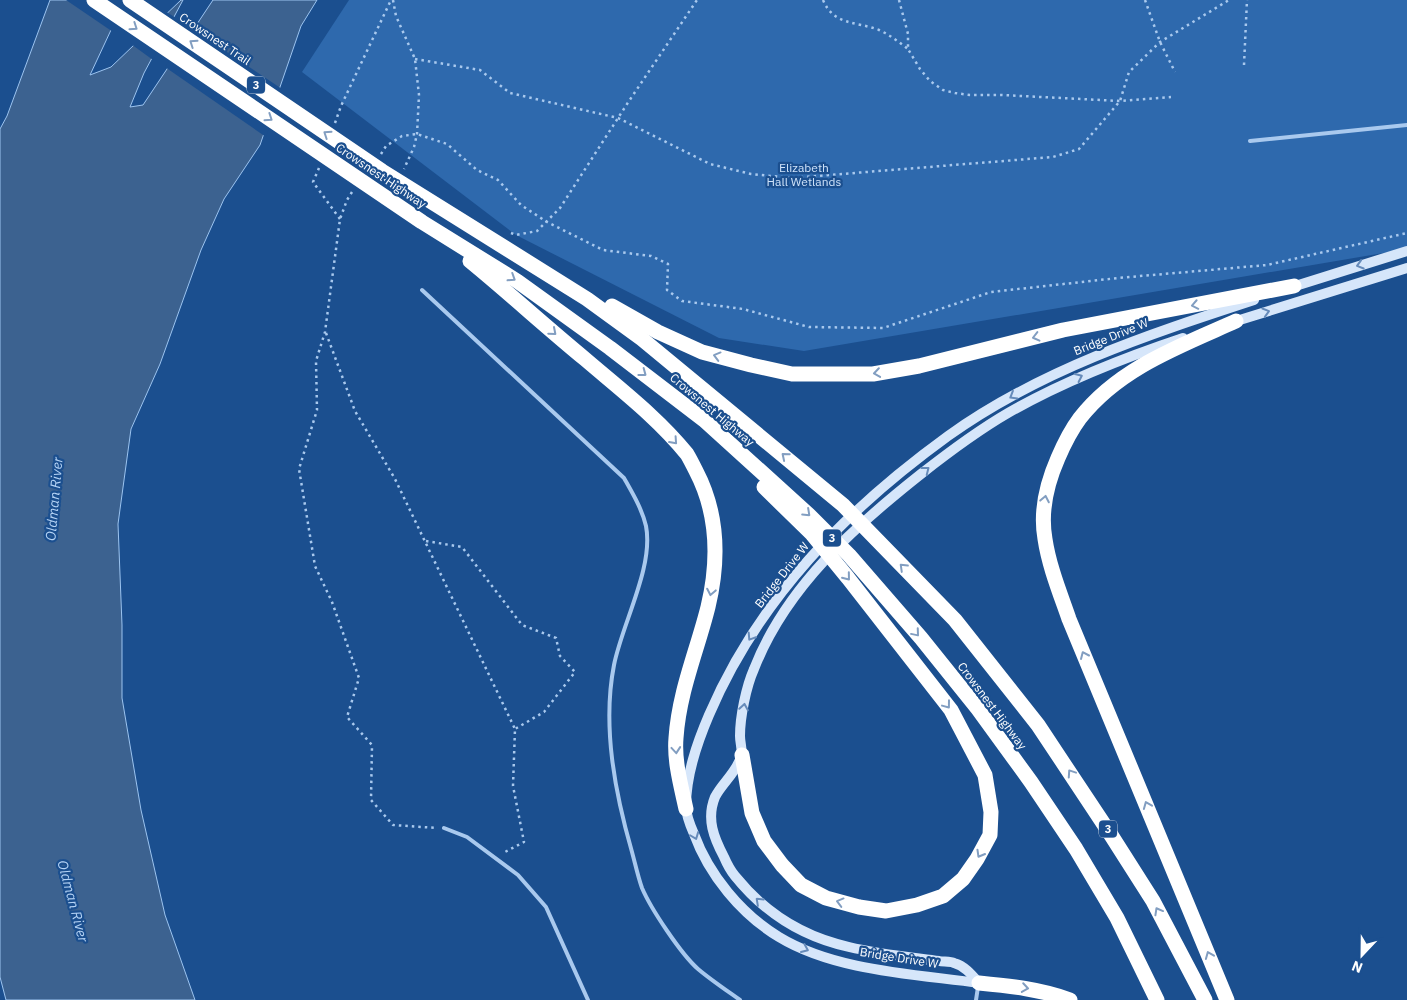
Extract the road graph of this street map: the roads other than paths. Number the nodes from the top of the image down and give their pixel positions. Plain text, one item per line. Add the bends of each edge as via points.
1 (94, 0) edge
2 (130, 0) edge
3 (1407, 125) edge
4 (1250, 141) dead end
5 (382, 171) junction
6 (422, 222) junction
7 (1407, 251) edge
8 (1407, 268) edge
9 (1294, 286) junction
10 (422, 290) dead end
11 (1236, 321) junction
12 (667, 391) junction
13 (742, 755) junction
14 (686, 809) junction
15 (444, 828) road end
16 (978, 982) junction
17 (588, 1000) edge
18 (740, 1000) edge
19 (976, 1000) edge
20 (1070, 1000) edge
21 (1157, 1000) edge
22 (1205, 1000) edge
23 (1228, 1000) edge

1 -> 6 highway, Crowsnest Highway / 3
5 -> 2 highway, Crowsnest Trail / 3
3 - 4 lane
9 -> 5 highway via 1063,330 873,374 792,374 702,352 658,332
22 -> 5 highway, Crowsnest Highway / 3 via 1153,901 1038,725 954,620 843,505 642,339 587,299
6 -> 12 highway, Crowsnest Highway / 3 via 517,281
6 -> 14 highway via 639,405 688,455 704,486 716,550 708,607 679,708 675,740
7 -> 9 street, Bridge Drive W
11 -> 8 street, Bridge Drive W
9 -> 14 street, Bridge Drive W via 1152,333 1067,368 949,436 878,491 808,559 745,646 702,731 688,784
10 - 18 lane via 624,478 638,504 646,527 647,554 614,665 610,705 611,744 627,836 642,888 666,930 696,968
13 -> 11 street, Bridge Drive W via 740,735 745,701 752,671 768,637 820,564 888,500 1008,413 1082,375 1129,356
23 -> 11 highway via 1069,619 1044,538 1044,506 1050,475 1065,443 1080,418 1101,396 1126,375 1159,355
12 -> 13 highway via 812,534 951,710 985,775 991,812 990,835 963,879 943,896 886,911 826,898 801,884 764,841 752,813
12 -> 21 highway, Crowsnest Highway / 3 via 809,515 849,555 921,638 983,716 1071,841 1117,918
16 -> 13 street via 968,970 954,962 884,954 816,937 784,922 759,902 732,873 713,836 710,816 715,797 733,774
14 -> 16 street, Bridge Drive W via 700,852 717,878 736,901 779,937 841,961
15 - 17 lane via 468,836 518,875 546,907
16 - 19 lane
16 -> 20 highway via 1025,987

